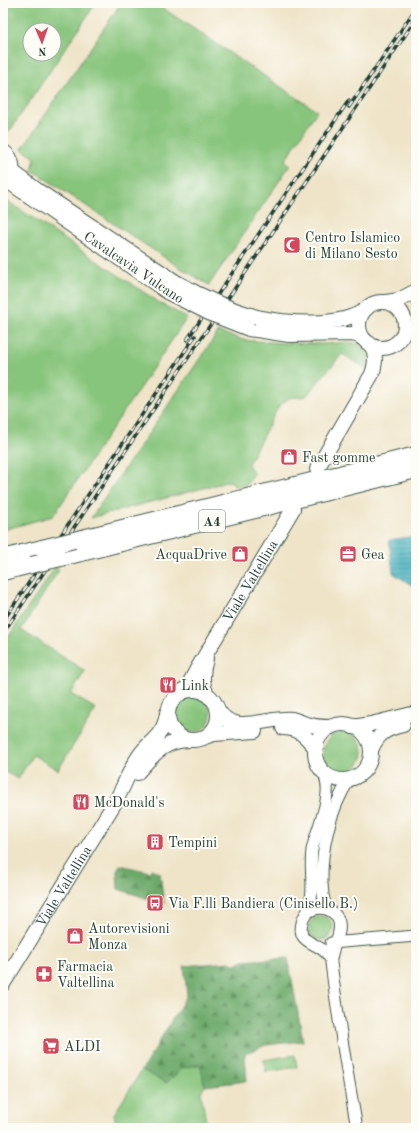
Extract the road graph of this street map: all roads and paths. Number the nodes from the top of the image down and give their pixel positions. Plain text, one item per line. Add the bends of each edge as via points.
1 (3, 151) edge
2 (7, 178) edge
3 (172, 288) junction
4 (416, 291) edge
5 (416, 301) edge
6 (386, 302) junction
7 (366, 309) junction
8 (405, 324) junction
9 (367, 342) junction
10 (392, 345) junction
11 (416, 447) edge
12 (416, 455) edge
13 (374, 465) junction
14 (416, 470) edge
15 (416, 477) edge
16 (362, 484) junction
17 (294, 509) dead end
18 (3, 558) edge
19 (3, 572) edge
20 (208, 652) junction
21 (181, 693) junction
22 (213, 702) junction
23 (167, 713) junction
24 (416, 713) edge
25 (416, 721) edge
26 (353, 726) junction
27 (331, 727) junction
28 (198, 739) junction
29 (316, 748) junction
30 (371, 750) junction
31 (324, 772) junction
32 (349, 780) junction
33 (123, 788) junction
34 (331, 911) junction
35 (305, 916) junction
36 (416, 936) edge
37 (336, 938) junction
38 (316, 946) junction
39 (331, 960) junction
40 (3, 984) edge
41 (357, 1128) edge

1 - 2 main road via 10,159 12,167
2 - 3 main road, Cavalcavia Vulcano
3 - 7 main road, Cavalcavia Vulcano, bridge via 237,311 291,322 352,317
3 - 9 main road, Cavalcavia Vulcano, bridge via 211,314 249,329 289,335 353,334
4 - 6 main road via 399,300
5 - 8 main road via 407,314
6 - 7 main road via 375,303
6 - 8 main road via 400,310
7 - 9 main road via 359,325
8 - 10 main road via 402,337
9 - 10 main road via 379,348
9 - 10 main road via 374,350 375,366 372,374 319,468 368,395 385,352
11 - 13 highway via 390,455
12 - 13 highway, A4
13 - 18 highway, A4, bridge
14 - 16 highway, A4
15 - 16 highway via 394,483
16 - 19 highway, A4, bridge
17 - 20 main road, Viale Valtellina
20 - 21 main road, Viale Valtellina
20 - 22 main road, Viale Valtellina via 203,674 205,688
21 - 22 main road via 196,690 204,693
21 - 23 main road via 171,702
22 - 27 main road via 228,719 238,724 291,719
22 - 28 main road via 218,717 216,725 210,733
23 - 28 main road via 174,732 182,738
23 - 33 main road, Viale Valtellina via 163,729 140,755
24 - 26 main road
25 - 30 main road via 390,728 382,733
26 - 27 main road
26 - 30 main road via 365,735
27 - 29 main road via 321,736
28 - 29 main road, Viale Valtellina via 214,734 289,728 304,734
28 - 33 main road, Viale Valtellina via 176,741 158,751
29 - 31 main road via 318,765
30 - 32 main road via 363,772
31 - 32 main road via 340,780
31 - 35 street via 327,795 312,850 311,899
32 - 34 street via 339,797 324,849 323,898
33 - 40 main road, Viale Valtellina
34 - 35 street via 317,908
34 - 37 street via 338,918
35 - 38 street via 301,925 303,935 308,942
36 - 37 street via 359,942 344,936
37 - 38 street via 323,946
37 - 39 street
38 - 39 street
39 - 41 street

